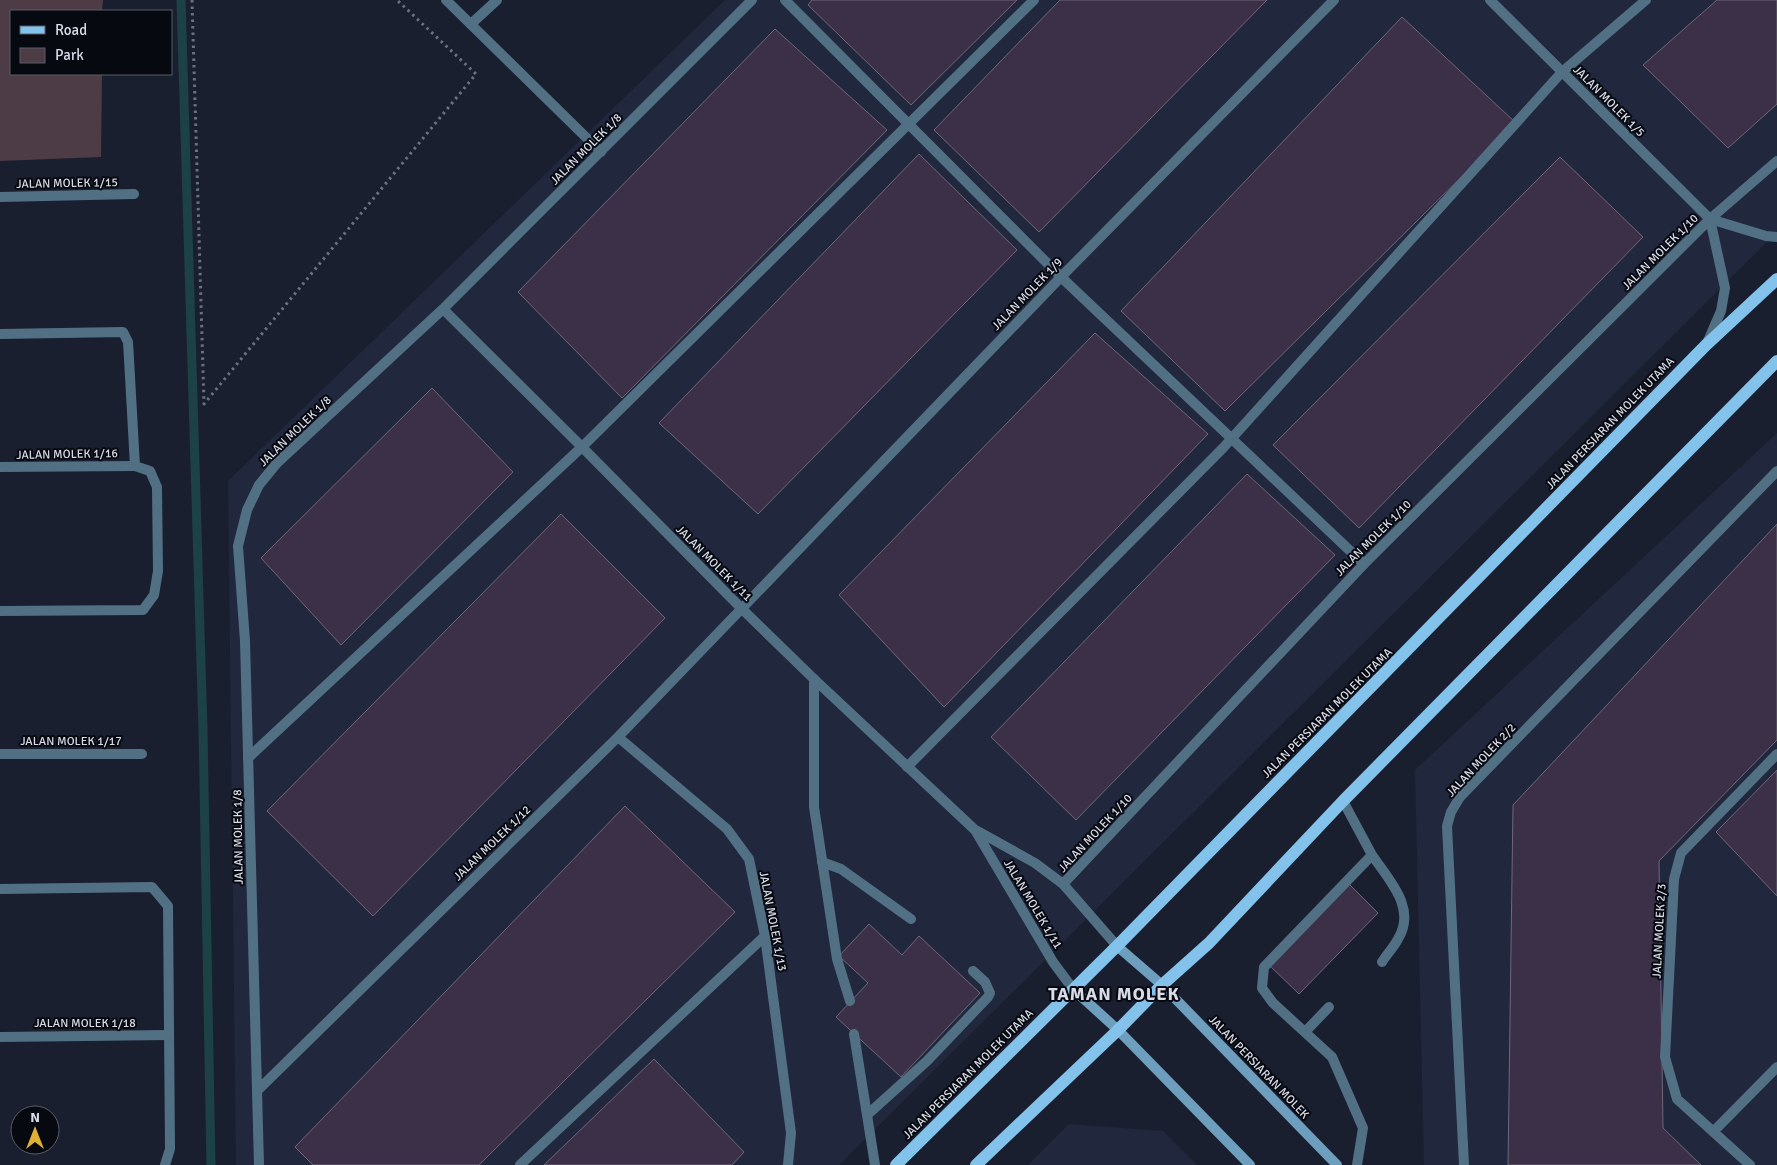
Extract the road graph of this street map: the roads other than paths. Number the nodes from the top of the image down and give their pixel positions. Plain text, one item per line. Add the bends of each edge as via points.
1 (446, 0) edge
2 (497, 0) edge
3 (752, 0) edge
4 (785, 0) edge
5 (1034, 0) edge
6 (1334, 0) edge
7 (1490, 0) edge
8 (1646, 0) edge
9 (471, 24) junction
10 (1562, 72) junction
11 (907, 124) junction
12 (601, 152) junction
13 (1777, 161) edge
14 (134, 194) dead end
15 (0, 196) edge
16 (1710, 219) junction
17 (1777, 236) edge
18 (1061, 277) junction
19 (1777, 279) edge
20 (443, 309) junction
21 (0, 334) edge
22 (1706, 345) junction
23 (1777, 361) edge
24 (1232, 439) junction
25 (582, 447) junction
26 (135, 466) junction
27 (0, 467) edge
28 (1777, 471) edge
29 (1364, 564) junction
30 (741, 608) junction
31 (0, 611) edge
32 (814, 679) junction
33 (618, 737) junction
34 (0, 754) edge
35 (142, 754) dead end
36 (1777, 754) edge
37 (248, 758) junction
38 (907, 767) junction
39 (1343, 801) junction
40 (974, 829) junction
41 (1372, 855) junction
42 (822, 862) junction
43 (1063, 884) junction
44 (0, 889) edge
45 (911, 919) dead end
46 (766, 936) junction
47 (1117, 946) junction
48 (1382, 962) dead end
49 (973, 971) dead end
50 (1162, 985) junction
51 (1074, 989) junction
52 (850, 1001) dead end
53 (1329, 1008) dead end
54 (1118, 1030) junction
55 (1305, 1032) junction
56 (854, 1034) dead end
57 (169, 1035) junction
58 (0, 1037) edge
59 (1777, 1067) edge
60 (257, 1091) junction
61 (867, 1114) junction
62 (1714, 1131) junction
63 (165, 1165) edge
64 (259, 1165) edge
65 (520, 1165) edge
66 (788, 1165) edge
67 (875, 1165) edge
68 (896, 1165) edge
69 (976, 1165) edge
70 (1250, 1165) edge
71 (1337, 1165) edge
72 (1357, 1165) edge
73 (1464, 1165) edge
74 (1750, 1165) edge

1 - 9 street
2 - 9 street
3 - 12 street, JALAN MOLEK 1/8
4 - 11 street
5 - 11 street
6 - 18 street, JALAN MOLEK 1/9
7 - 10 street, JALAN MOLEK 1/5
8 - 10 street
9 - 12 street
10 - 16 street, JALAN MOLEK 1/5
10 - 24 street
11 - 18 street
11 - 25 street
12 - 20 street, JALAN MOLEK 1/8
13 - 16 street, JALAN MOLEK 1/10
14 - 15 street, JALAN MOLEK 1/15
16 - 17 street, JALAN MOLEK 1/5 via 1766,236
16 - 22 street via 1724,288 1721,310
16 - 29 street, JALAN MOLEK 1/10
18 - 24 street
18 - 30 street, JALAN MOLEK 1/9
19 - 22 main road, JALAN PERSIARAN MOLEK UTAMA
20 - 25 street, JALAN MOLEK 1/11
20 - 37 street, JALAN MOLEK 1/8 via 276,463 259,485 247,510 238,546 245,641
21 - 26 street via 122,332 128,342
22 - 47 main road, JALAN PERSIARAN MOLEK UTAMA
23 - 39 main road
24 - 29 street
24 - 38 street
25 - 30 street, JALAN MOLEK 1/11
25 - 37 street
26 - 27 street, JALAN MOLEK 1/16
26 - 31 street via 150,471 156,487 158,571 154,595 143,610
28 - 73 street, JALAN MOLEK 2/2 via 1460,797 1451,812 1446,826
29 - 43 street, JALAN MOLEK 1/10
30 - 32 street, JALAN MOLEK 1/11
30 - 33 street, JALAN MOLEK 1/12
32 - 38 street, JALAN MOLEK 1/11
32 - 42 street via 814,807
33 - 46 street, JALAN MOLEK 1/13 via 727,829 749,860
33 - 60 street, JALAN MOLEK 1/12
34 - 35 street, JALAN MOLEK 1/17
36 - 62 street, JALAN MOLEK 2/3 via 1681,854 1674,879 1664,1058 1677,1099
37 - 60 street, JALAN MOLEK 1/8
38 - 40 street, JALAN MOLEK 1/11
39 - 41 street
39 - 50 main road via 1209,943
40 - 43 street, JALAN MOLEK 1/11 via 1035,863
40 - 51 street, JALAN MOLEK 1/11 via 1053,962
41 - 48 street via 1405,908 1399,938
41 - 55 street via 1264,967 1262,988 1273,1003
42 - 45 street via 841,869
42 - 52 street via 837,959
43 - 47 street, JALAN MOLEK 1/11
44 - 57 street via 152,887 168,906
46 - 65 street
46 - 66 street, JALAN MOLEK 1/13 via 791,1133
47 - 50 main road, JALAN PERSIARAN MOLEK
47 - 51 main road, JALAN PERSIARAN MOLEK UTAMA
49 - 61 street via 985,982 990,993 988,997 927,1061
50 - 54 main road
50 - 71 main road, JALAN PERSIARAN MOLEK
51 - 54 main road
51 - 68 main road, JALAN PERSIARAN MOLEK UTAMA
53 - 55 street
54 - 69 main road
54 - 70 main road
55 - 72 street via 1332,1058 1363,1128
56 - 61 street
57 - 58 street, JALAN MOLEK 1/18
57 - 63 street via 170,1149
59 - 62 street
60 - 64 street, JALAN MOLEK 1/8
61 - 67 street
62 - 74 street, JALAN MOLEK 2/3

